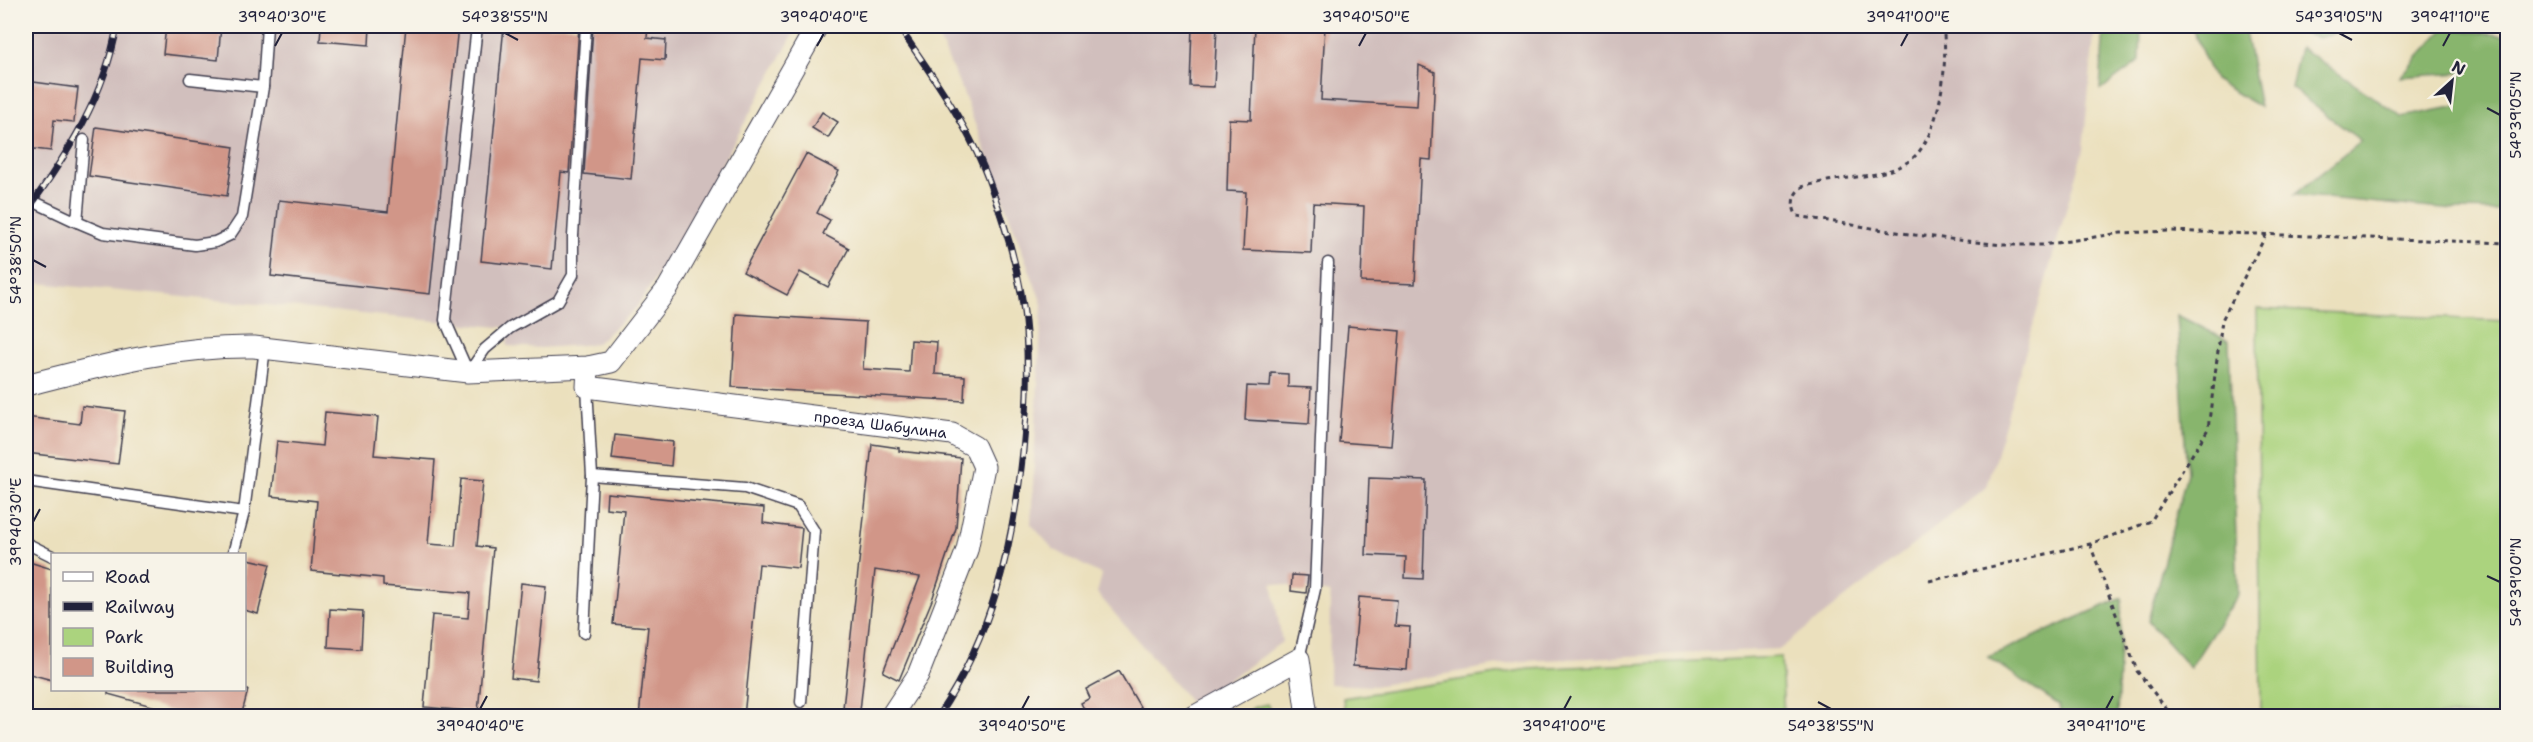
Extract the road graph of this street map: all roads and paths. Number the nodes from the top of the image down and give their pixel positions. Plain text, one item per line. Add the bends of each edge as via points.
1 (267, 26) edge
2 (477, 26) edge
3 (586, 26) edge
4 (817, 26) edge
5 (1943, 26) edge
6 (190, 79) dead end
7 (263, 87) junction
8 (84, 140) dead end
9 (26, 198) edge
10 (77, 222) junction
11 (2267, 233) junction
12 (2508, 243) edge
13 (1328, 262) dead end
14 (265, 348) junction
15 (468, 372) junction
16 (588, 377) junction
17 (26, 385) edge
18 (592, 476) junction
19 (26, 481) edge
20 (244, 512) junction
21 (26, 543) edge
22 (2090, 544) junction
23 (234, 553) edge
24 (51, 555) edge
25 (1929, 581) dead end
26 (584, 633) dead end
27 (1299, 659) junction
28 (801, 702) dead end
29 (891, 717) edge
30 (1195, 717) edge
31 (1307, 717) edge
32 (2172, 717) edge

1 - 7 lane
2 - 15 lane via 445,320
3 - 15 lane via 573,275 558,301 510,328 485,349
4 - 16 street via 668,288 611,362
5 - 11 path via 1942,91 1931,129 1917,154 1894,168 1866,177 1802,187 1793,198 1792,208 1797,216 2002,245 2043,245 2160,231
6 - 7 lane
7 - 10 lane via 242,217 230,235 195,245 103,233
8 - 10 lane
9 - 10 lane
11 - 12 path
11 - 22 path via 2222,320 2208,429 2151,521
13 - 27 lane via 1315,589
14 - 15 street
14 - 17 street via 182,349
14 - 20 lane
15 - 16 street
16 - 18 lane
16 - 29 street, проезд Шабулина via 952,434 975,447 984,467 967,550 918,675
18 - 26 lane
18 - 28 lane via 745,488 798,506 814,531
19 - 20 lane
20 - 23 lane
21 - 24 lane
22 - 25 path
22 - 32 path via 2137,671
27 - 30 street
27 - 31 street

